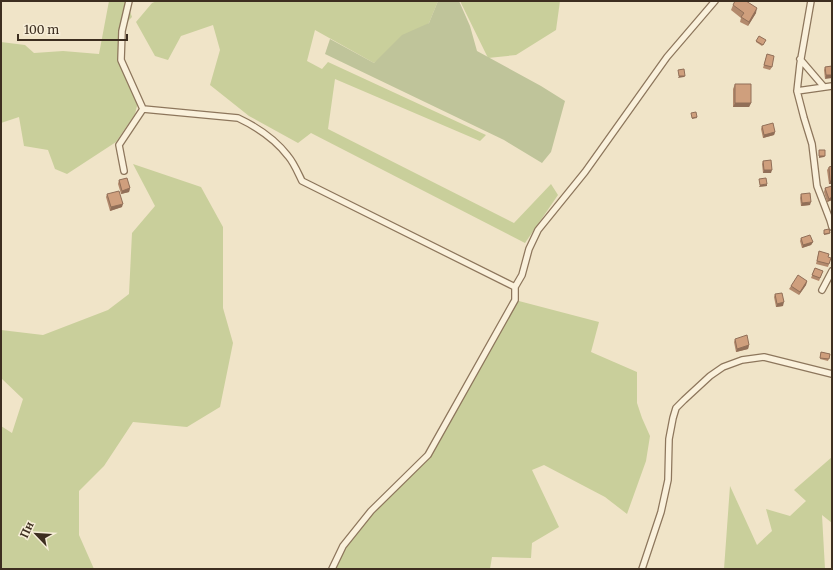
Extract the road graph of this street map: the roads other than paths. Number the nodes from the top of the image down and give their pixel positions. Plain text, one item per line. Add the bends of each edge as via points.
1 (129, 1) edge
2 (715, 1) edge
3 (811, 1) edge
4 (800, 59) junction
5 (832, 86) edge
6 (824, 88) junction
7 (797, 91) junction
8 (143, 109) junction
9 (124, 171) dead end
10 (832, 227) edge
11 (832, 271) edge
12 (515, 288) junction
13 (822, 290) dead end
14 (832, 374) edge
15 (332, 569) edge
16 (642, 569) edge

1 - 8 street via 122,31 121,60
2 - 12 street via 667,57 585,172 538,230
3 - 4 street
4 - 6 street
4 - 7 street
5 - 6 street
6 - 7 street
7 - 10 street via 812,144 817,186
8 - 9 street via 119,145
8 - 12 street via 238,118 276,141 289,157 302,181
11 - 13 street
12 - 15 street via 515,300 428,455 371,511 343,546
14 - 16 street via 764,357 742,360 723,367 710,376 676,408 669,439 668,480 661,512

